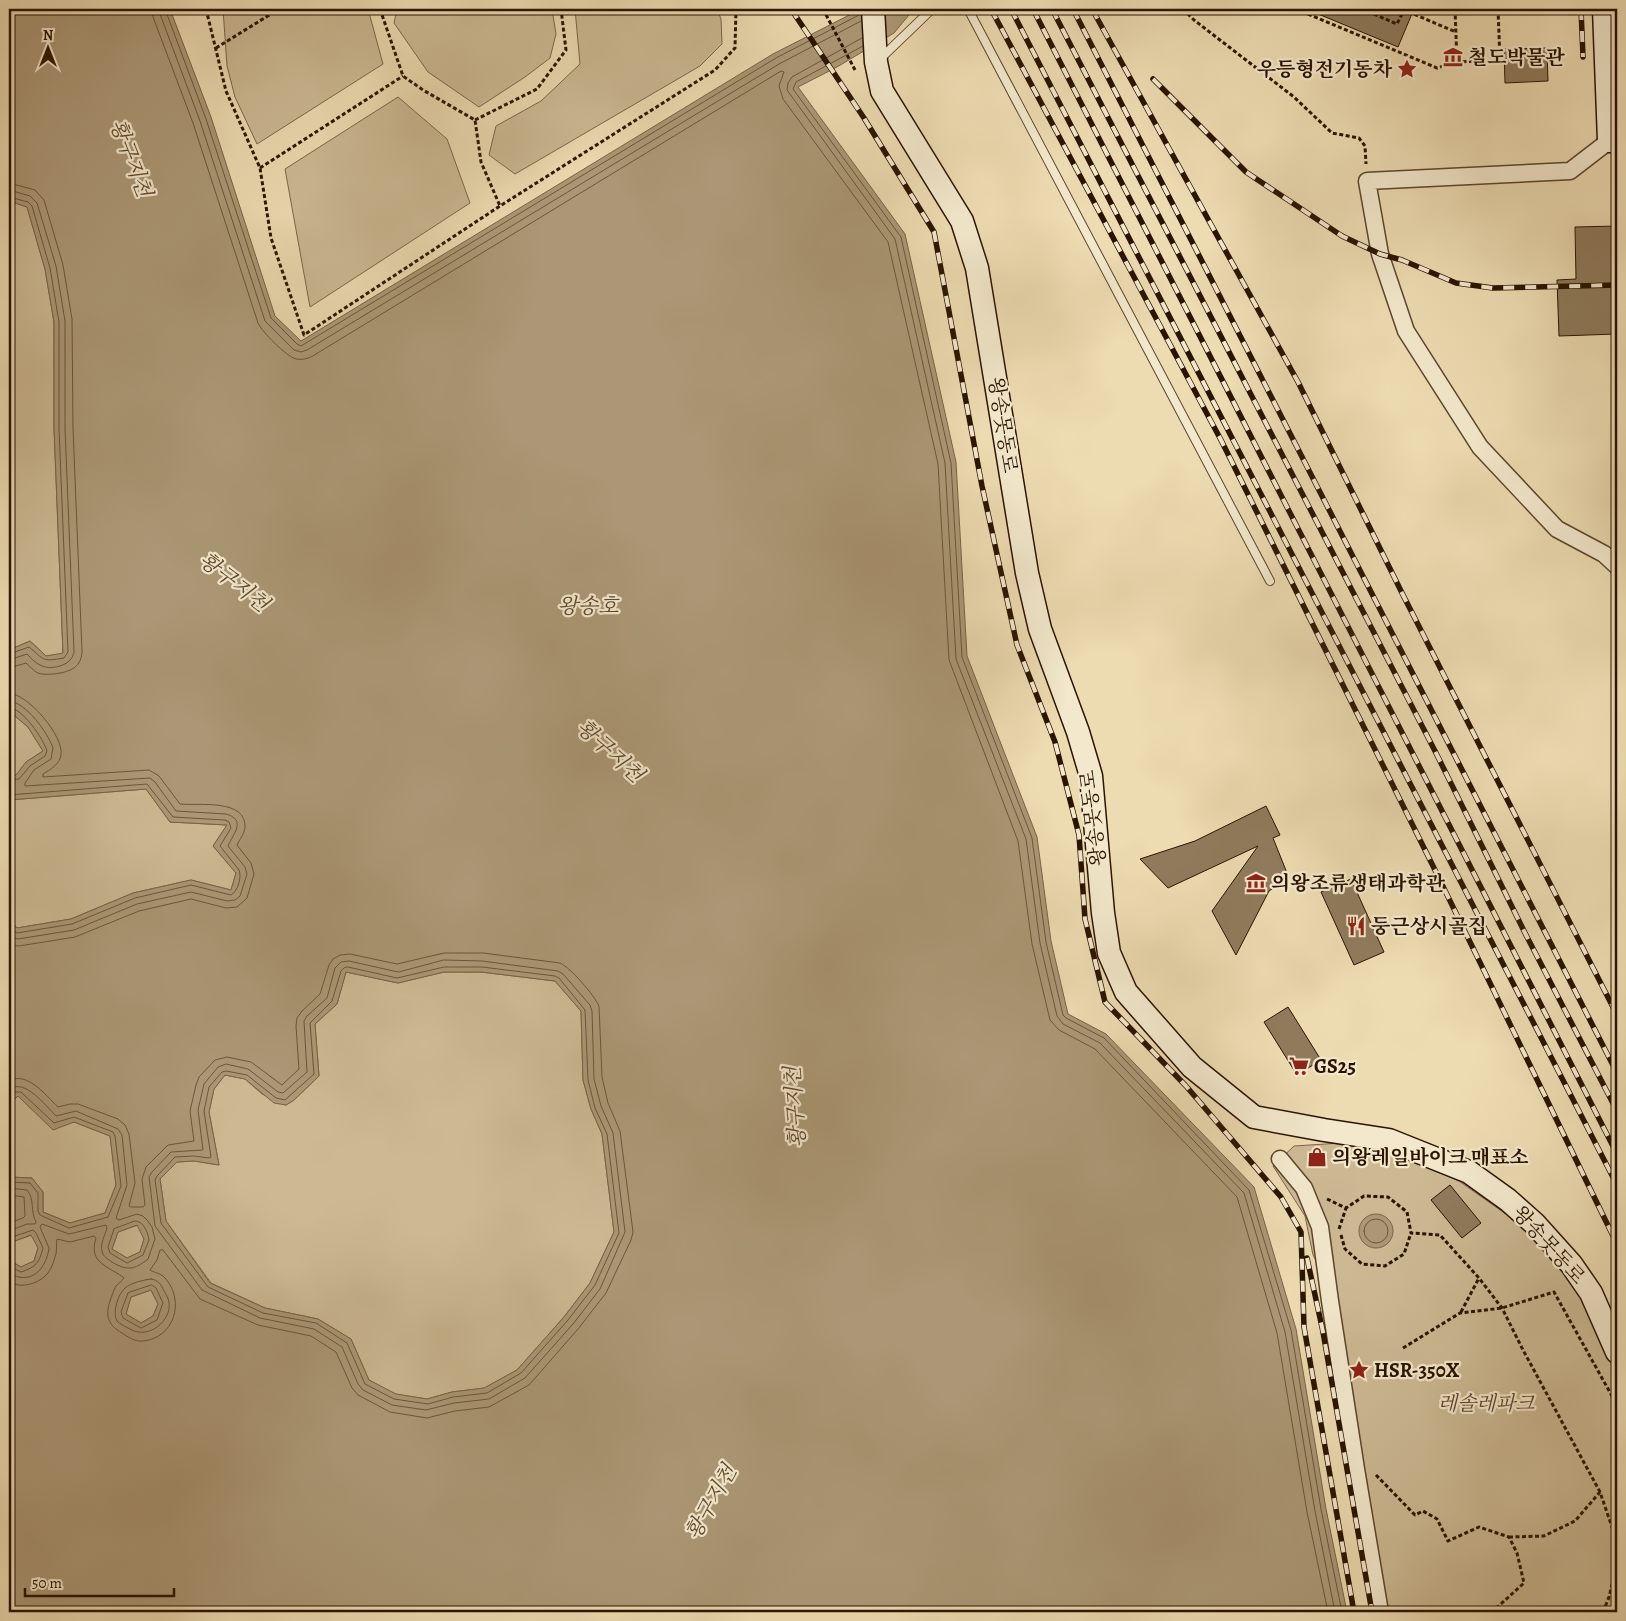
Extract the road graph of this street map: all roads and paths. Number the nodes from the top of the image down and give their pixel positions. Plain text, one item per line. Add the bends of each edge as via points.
1 (206, 9) edge
2 (279, 9) edge
3 (380, 9) edge
4 (561, 9) edge
5 (736, 9) edge
6 (873, 9) edge
7 (932, 9) edge
8 (968, 9) edge
9 (1183, 9) edge
10 (1296, 9) edge
11 (1362, 9) edge
12 (1455, 9) edge
13 (1498, 9) edge
14 (1604, 9) edge
15 (825, 11) edge
16 (1456, 32) junction
17 (216, 48) junction
18 (876, 56) junction
19 (1457, 62) junction
20 (853, 68) dead end
21 (403, 76) junction
22 (474, 120) junction
23 (1613, 141) edge
24 (260, 168) junction
25 (1367, 181) junction
26 (500, 206) junction
27 (1617, 566) edge
28 (1270, 581) dead end
29 (1280, 1159) dead end
30 (1304, 1188) junction
31 (1346, 1208) junction
32 (1411, 1233) junction
33 (1479, 1278) junction
34 (1502, 1308) junction
35 (1460, 1313) junction
36 (1403, 1348) dead end
37 (1617, 1352) edge
38 (1617, 1405) edge
39 (1387, 1487) dead end
40 (1600, 1492) junction
41 (1509, 1537) junction
42 (1617, 1562) edge
43 (1380, 1612) edge
44 (1447, 1612) edge
45 (1471, 1612) edge
46 (1492, 1612) edge
47 (1603, 1612) edge

1 - 17 path
2 - 17 path
3 - 21 path
4 - 22 path via 566,50 538,89
5 - 26 path via 735,48 715,70
6 - 18 street, 왕송못동로
7 - 18 lane
8 - 28 lane
9 - 25 path via 1294,97 1332,133 1359,138 1365,146
10 - 19 path via 1437,68
11 - 16 path via 1398,24 1404,10
12 - 16 path
13 - 19 path via 1500,60
14 - 23 street
15 - 20 path
16 - 19 path
17 - 24 path via 226,91
18 - 37 street, 왕송못동로 via 882,91 962,221 977,268 1027,573 1040,630 1091,776 1109,953 1126,992 1192,1066 1254,1117 1388,1140 1469,1172 1508,1200 1571,1264 1591,1293
21 - 22 path
21 - 24 path
22 - 26 path via 481,162
23 - 25 street via 1570,171
24 - 26 path via 271,238 304,334
25 - 27 street via 1380,254 1406,331 1480,447 1557,529 1604,554
29 - 30 street
30 - 31 path
30 - 43 street via 1320,1227
31 - 32 path via 1364,1196 1388,1197 1407,1212
31 - 32 path via 1339,1228 1344,1249 1362,1264 1385,1266 1404,1254
32 - 33 path via 1440,1235
33 - 34 path
33 - 35 path
34 - 35 path
34 - 38 path via 1554,1292
34 - 40 path
35 - 36 path
39 - 41 path via 1415,1515 1423,1511 1437,1519 1448,1542 1479,1527
40 - 41 path via 1574,1521 1544,1536
40 - 42 path via 1613,1530
41 - 46 path via 1517,1553 1524,1583
42 - 47 path
44 - 45 path via 1448,1609 1466,1609

